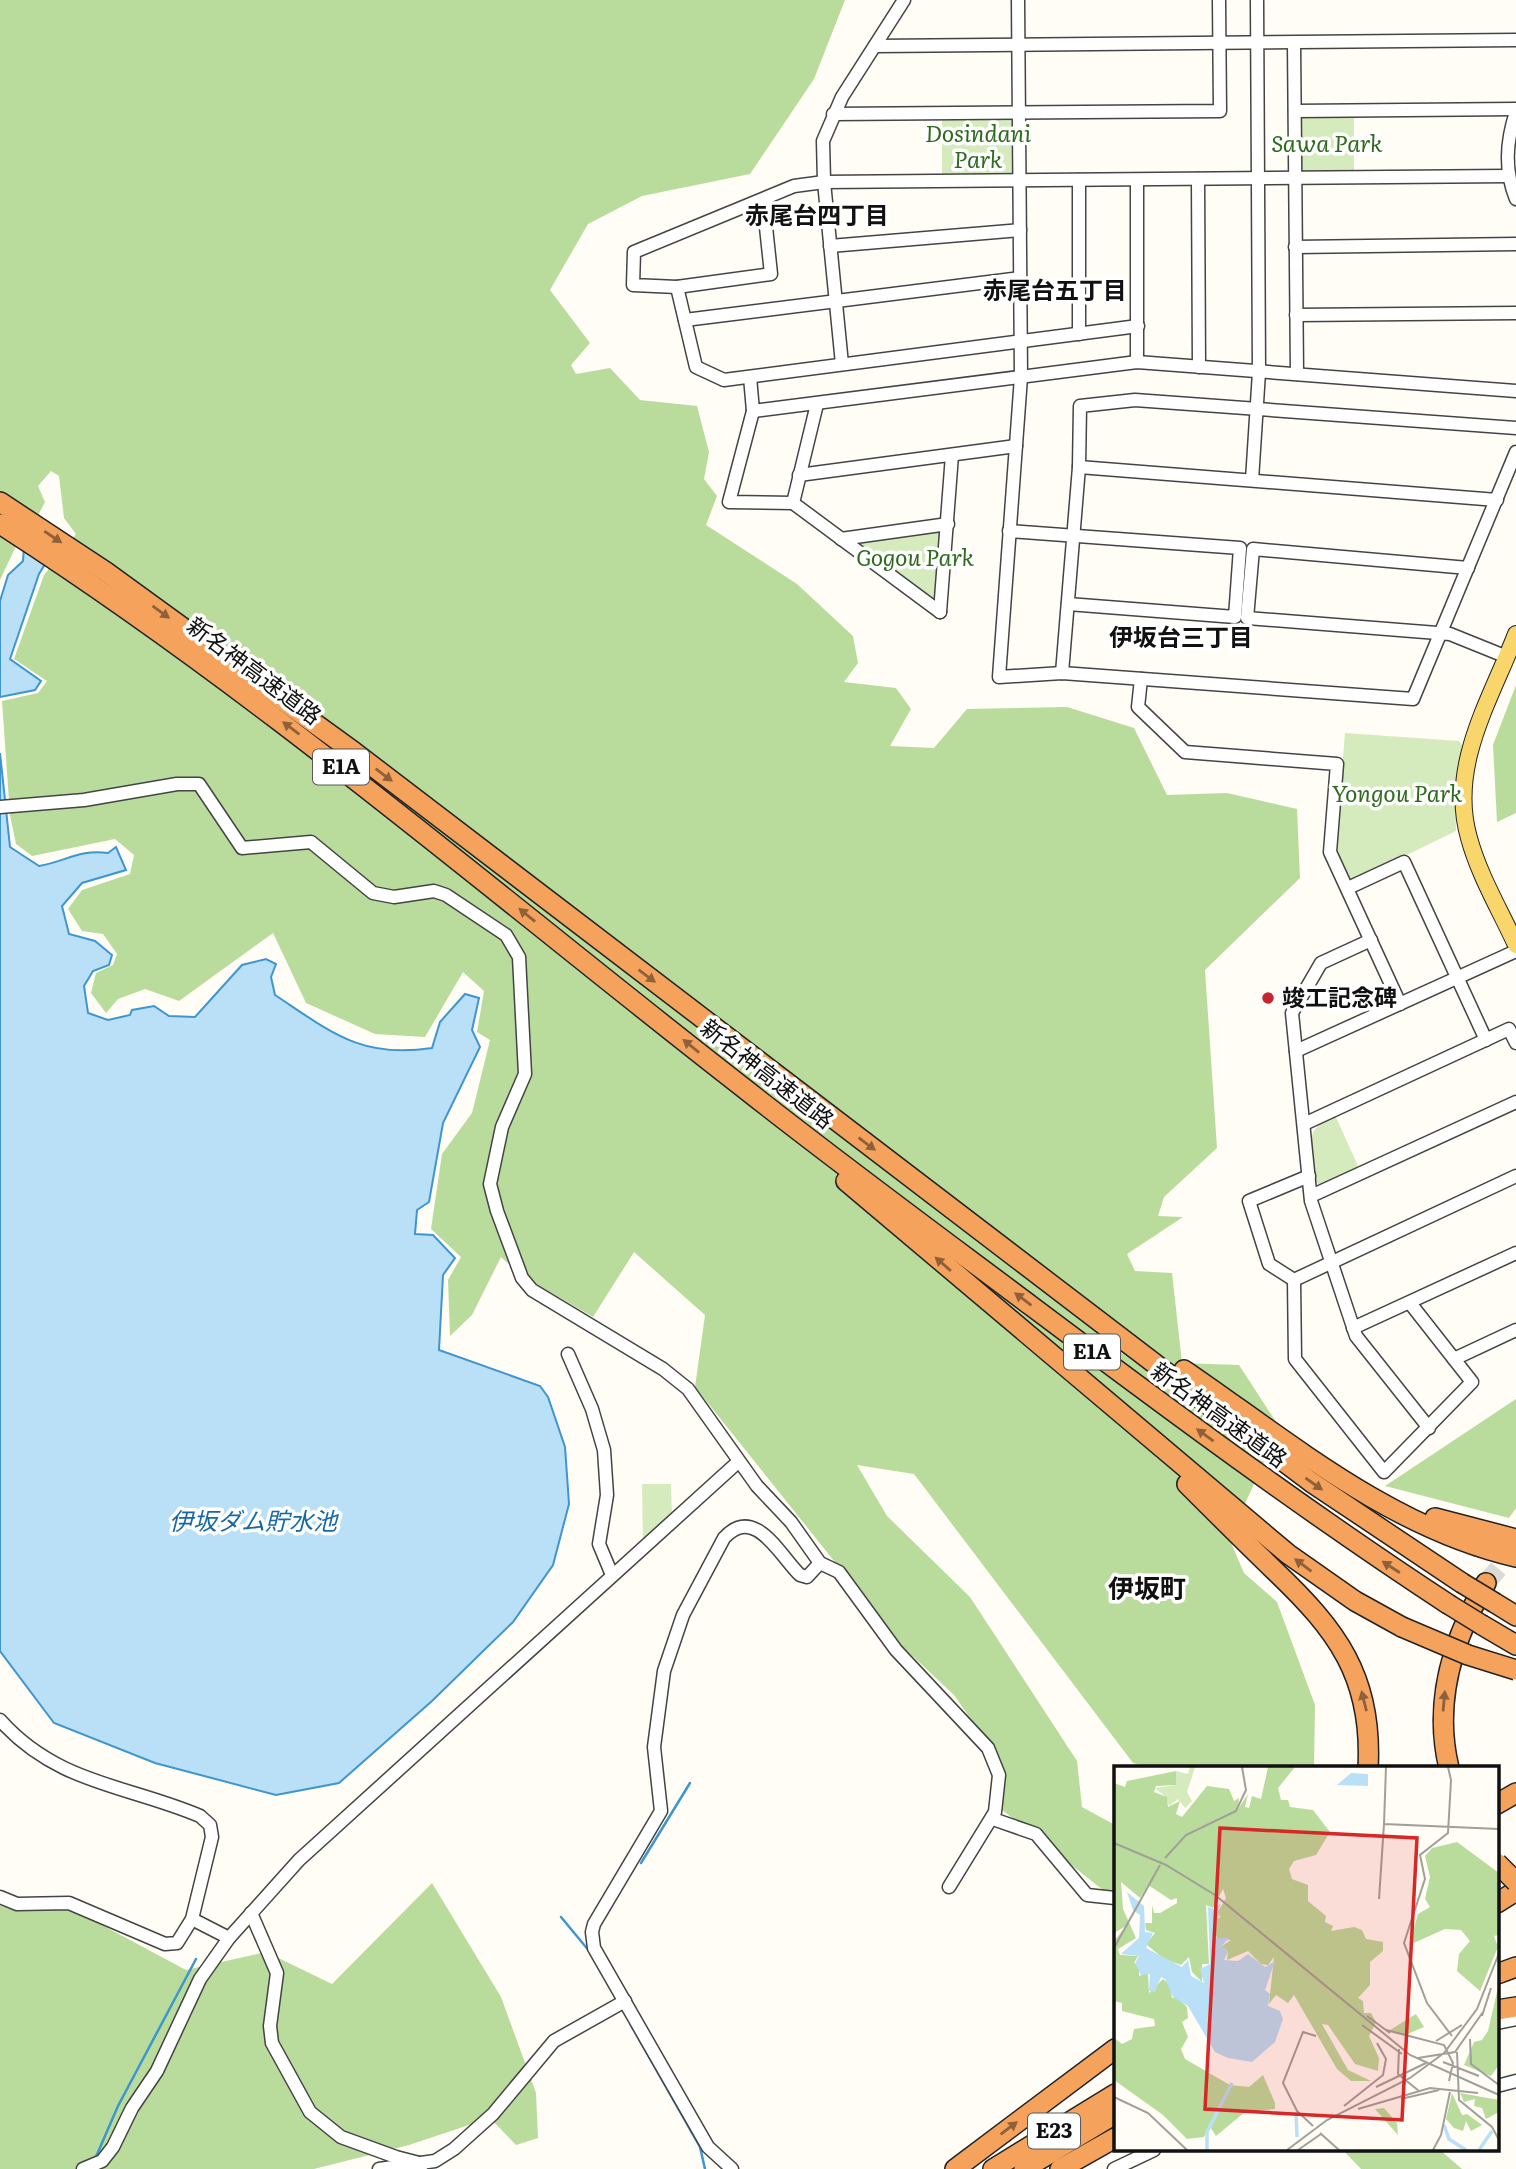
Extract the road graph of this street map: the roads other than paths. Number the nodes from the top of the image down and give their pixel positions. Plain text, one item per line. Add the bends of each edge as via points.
1 (904, 0) edge
2 (1018, 0) edge
3 (1219, 0) edge
4 (1257, 0) edge
5 (1516, 40) edge
6 (1219, 43) junction
7 (1257, 43) junction
8 (1294, 43) junction
9 (1018, 45) junction
10 (875, 46) junction
11 (1295, 111) junction
12 (1516, 111) edge
13 (1019, 112) junction
14 (832, 114) junction
15 (1509, 176) junction
16 (1295, 178) junction
17 (1198, 179) junction
18 (1258, 179) junction
19 (1079, 180) junction
20 (1137, 180) junction
21 (1019, 181) junction
22 (824, 183) junction
23 (763, 199) junction
24 (1516, 199) edge
25 (1020, 230) junction
26 (1516, 244) edge
27 (831, 246) junction
28 (1295, 247) junction
29 (1020, 278) junction
30 (677, 287) junction
31 (836, 301) junction
32 (1516, 313) edge
33 (1296, 315) junction
34 (685, 320) junction
35 (1138, 326) junction
36 (1079, 334) junction
37 (1021, 342) junction
38 (1138, 362) junction
39 (842, 364) junction
40 (1199, 367) junction
41 (1259, 372) junction
42 (1297, 374) junction
43 (750, 377) junction
44 (1021, 377) junction
45 (1516, 391) edge
46 (817, 404) junction
47 (1257, 408) junction
48 (753, 411) junction
49 (1516, 428) edge
50 (1016, 446) junction
51 (1516, 452) edge
52 (952, 455) junction
53 (1079, 467) junction
54 (799, 475) junction
55 (1251, 480) junction
56 (1497, 500) junction
57 (0, 502) edge
58 (793, 503) junction
59 (0, 524) edge
60 (948, 524) junction
61 (1009, 531) junction
62 (1073, 536) junction
63 (841, 538) junction
64 (1468, 568) junction
65 (100, 578) junction
66 (1068, 604) junction
67 (1442, 633) junction
68 (1516, 634) edge
69 (1507, 657) junction
70 (1062, 673) junction
71 (1141, 679) junction
72 (0, 807) edge
73 (1348, 888) junction
74 (1371, 940) junction
75 (1516, 945) edge
76 (1516, 951) edge
77 (1457, 978) junction
78 (1400, 1004) junction
79 (1486, 1040) junction
80 (1516, 1043) edge
81 (1296, 1051) junction
82 (744, 1089) junction
83 (1516, 1103) edge
84 (1304, 1124) junction
85 (1309, 1176) junction
86 (1516, 1176) edge
87 (1311, 1196) junction
88 (1516, 1253) edge
89 (1332, 1262) junction
90 (1294, 1280) junction
91 (1410, 1303) junction
92 (1095, 1316) junction
93 (1353, 1328) junction
94 (1516, 1330) edge
95 (568, 1354) dead end
96 (1051, 1356) junction
97 (1454, 1359) junction
98 (1429, 1428) junction
99 (738, 1462) junction
100 (1356, 1487) junction
101 (1516, 1539) edge
102 (1516, 1557) edge
103 (820, 1563) junction
104 (612, 1574) junction
105 (1486, 1584) tunnel mouth
106 (1516, 1616) edge
107 (1516, 1645) edge
108 (1516, 1670) edge
109 (0, 1720) edge
110 (1368, 1766) edge
111 (1449, 1766) edge
112 (1516, 1793) edge
113 (1498, 1803) edge
114 (993, 1819) junction
115 (1498, 1864) edge
116 (1516, 1872) edge
117 (1516, 1882) edge
118 (1498, 1883) edge
119 (949, 1887) dead end
120 (1516, 1891) edge
121 (0, 1898) edge
122 (1114, 1898) edge
123 (1498, 1902) edge
124 (251, 1913) junction
125 (192, 1919) junction
126 (229, 1938) junction
127 (1516, 1967) edge
128 (1498, 1973) edge
129 (621, 2004) junction
130 (1516, 2007) edge
131 (1498, 2010) edge
132 (1516, 2019) edge
133 (1498, 2023) edge
134 (1114, 2050) edge
135 (1516, 2081) edge
136 (1498, 2086) edge
137 (1114, 2095) edge
138 (1114, 2115) edge
139 (1114, 2138) edge
140 (1150, 2152) edge
141 (435, 2164) edge
142 (84, 2168) edge
143 (379, 2169) edge
144 (732, 2169) edge
145 (955, 2169) edge
146 (993, 2169) edge
147 (1024, 2169) edge
148 (1060, 2169) edge
149 (1114, 2169) edge

1 - 10 street
2 - 9 street
3 - 6 street
4 - 7 street
5 - 8 street
6 - 7 street
6 - 9 street
6 - 13 street via 1220,111
7 - 8 street
7 - 18 street
8 - 11 street
9 - 10 street
9 - 13 street
10 - 14 street
11 - 12 street
11 - 16 street
12 - 15 street via 1508,140
13 - 14 street
13 - 21 street
14 - 22 street via 823,141
15 - 16 street
15 - 24 street
16 - 18 street
16 - 28 street
17 - 18 street
17 - 20 street
17 - 40 street
18 - 41 street
19 - 20 street
19 - 21 street
19 - 36 street
20 - 35 street
21 - 22 street
21 - 25 street
22 - 23 street via 794,186
22 - 27 street
23 - 30 street via 771,274
23 - 30 street via 634,252 633,285
25 - 27 street
25 - 29 street
26 - 28 street
27 - 31 street
28 - 33 street
29 - 31 street
29 - 37 street
30 - 34 street
31 - 34 street
31 - 39 street
32 - 33 street
33 - 42 street
34 - 43 street via 696,367 724,380
35 - 36 street
35 - 38 street
36 - 37 street
37 - 39 street
37 - 44 street
38 - 40 street
38 - 44 street
39 - 43 street
40 - 41 street
41 - 42 street
41 - 47 street
42 - 45 street
43 - 48 street
44 - 46 street
44 - 50 street
46 - 48 street
46 - 54 street
47 - 49 street
47 - 53 street via 1131,400 1080,406
47 - 55 street
48 - 58 street via 729,502
50 - 52 street
50 - 61 street
51 - 56 street
52 - 54 street
52 - 60 street
53 - 55 street
53 - 62 street
54 - 58 street
55 - 56 street
56 - 64 street
57 -> 65 highway, 新名神高速道路 / E1A
58 - 63 street
59 - 65 highway, 新名神高速道路 / E1A
60 - 63 street
60 - 63 street via 940,612
61 - 62 street
61 - 70 street via 999,677
62 - 66 street
62 - 66 street via 1240,548 1235,617
64 - 67 street
64 - 67 street via 1252,549 1247,618
82 -> 65 highway, 新名神高速道路 / E1A
65 -> 92 highway, 新名神高速道路 / E1A via 354,752
66 - 70 street
67 - 69 street
67 - 71 street via 1413,699
68 - 69 main road
69 - 75 main road via 1472,741 1463,798 1475,858
70 - 71 street
71 - 73 street via 1138,707 1185,752 1337,764 1330,852
72 - 99 street via 200,784 242,848 311,842 373,893 394,897 440,892 506,935 521,966 525,1074 502,1127 490,1184 522,1278 532,1290 663,1368 688,1389
73 - 74 street
73 - 77 street via 1404,862
74 - 78 street
74 - 81 street via 1321,963 1292,1013
76 - 77 street
77 - 78 street
77 - 79 street
78 - 81 street
79 - 80 street via 1509,1029
79 - 84 street
81 - 84 street
96 -> 82 highway
107 -> 82 highway, 新名神高速道路 / E1A, bridge via 1366,1550 1180,1417
83 - 87 street
84 - 85 street
85 - 87 street
85 - 90 street via 1249,1201 1269,1264
86 - 89 street
87 - 89 street
88 - 91 street
89 - 90 street
89 - 93 street
90 - 98 street via 1295,1359 1384,1472
91 - 93 street
91 - 97 street
92 - 100 highway via 1183,1369
92 -> 106 highway, 新名神高速道路 / E1A, bridge via 1311,1482
93 - 98 street
94 - 97 street
95 - 104 street via 604,1450 607,1495 599,1544
108 -> 96 highway, bridge via 1402,1627 1355,1601 1288,1554
110 -> 96 highway via 1369,1731 1362,1691 1348,1656 1326,1623
97 - 98 street via 1472,1381
99 - 103 street
99 - 104 street
100 - 101 highway via 1434,1518
100 - 102 highway via 1430,1528
103 - 114 street via 839,1572 896,1650 988,1748 999,1775
103 - 129 street via 807,1577 800,1575 761,1531 750,1527 733,1530 724,1538 676,1631 664,1671 654,1747 661,1811 592,1932 594,1948
104 - 124 street via 308,1852
111 -> 105 highway via 1443,1723 1446,1682 1464,1622
109 - 125 street via 34,1752 74,1775 205,1820 212,1830 212,1844
112 - 113 highway
114 - 119 street
114 - 122 street via 1041,1838 1087,1895
115 - 117 highway, bridge
116 - 118 highway
120 - 123 highway
121 - 125 street via 17,1904 69,1903 165,1944 182,1939
124 - 126 street
124 - 141 street via 277,1973 272,2043 310,2112 341,2137 396,2157
125 - 126 street
126 - 142 street via 200,1979 157,2071 113,2147 98,2164
127 - 128 highway
129 - 141 street via 554,2041 478,2130
129 - 144 street via 708,2147
130 - 131 highway
132 - 133 street
145 -> 134 highway
135 - 136 street
137 - 146 highway, E23
138 - 147 highway, E23
139 - 148 highway
140 - 149 street
141 - 143 street

